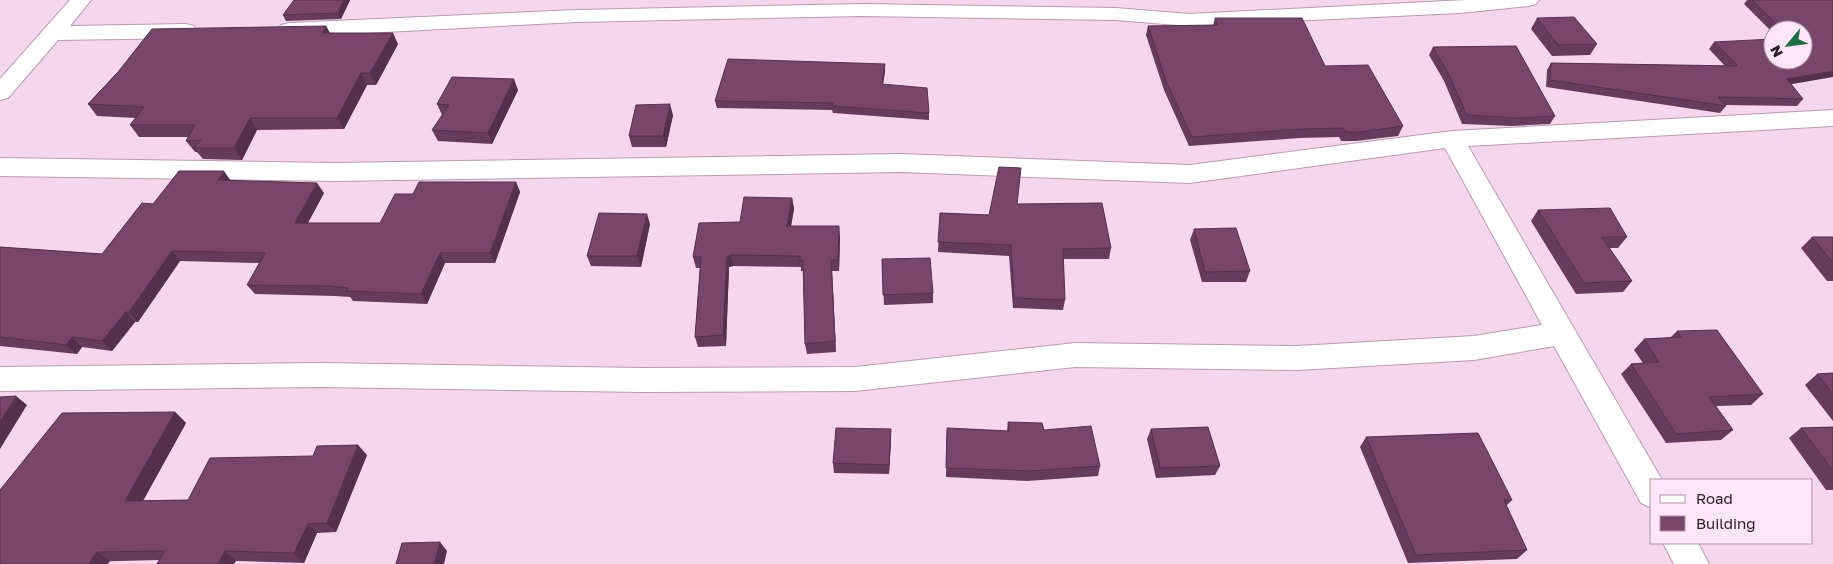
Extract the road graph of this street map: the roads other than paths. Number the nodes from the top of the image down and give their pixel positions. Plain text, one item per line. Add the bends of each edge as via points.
1 (81, 0) edge
2 (1529, 0) edge
3 (270, 30) edge
4 (201, 31) edge
5 (53, 33) junction
6 (0, 92) edge
7 (1833, 118) edge
8 (1452, 139) junction
9 (0, 166) edge
10 (1562, 333) junction
11 (0, 379) edge
12 (1650, 489) edge
13 (1681, 544) edge
14 (1692, 564) edge

1 - 5 street
2 - 3 street via 1460,8 1189,20 1116,14 862,10 577,16
4 - 5 street
5 - 6 street
7 - 8 street
8 - 9 street via 1190,174 901,163 335,172
8 - 10 street
10 - 11 street via 1474,348 1297,358 1075,355 855,379 643,380 320,375
10 - 12 street
13 - 14 street

